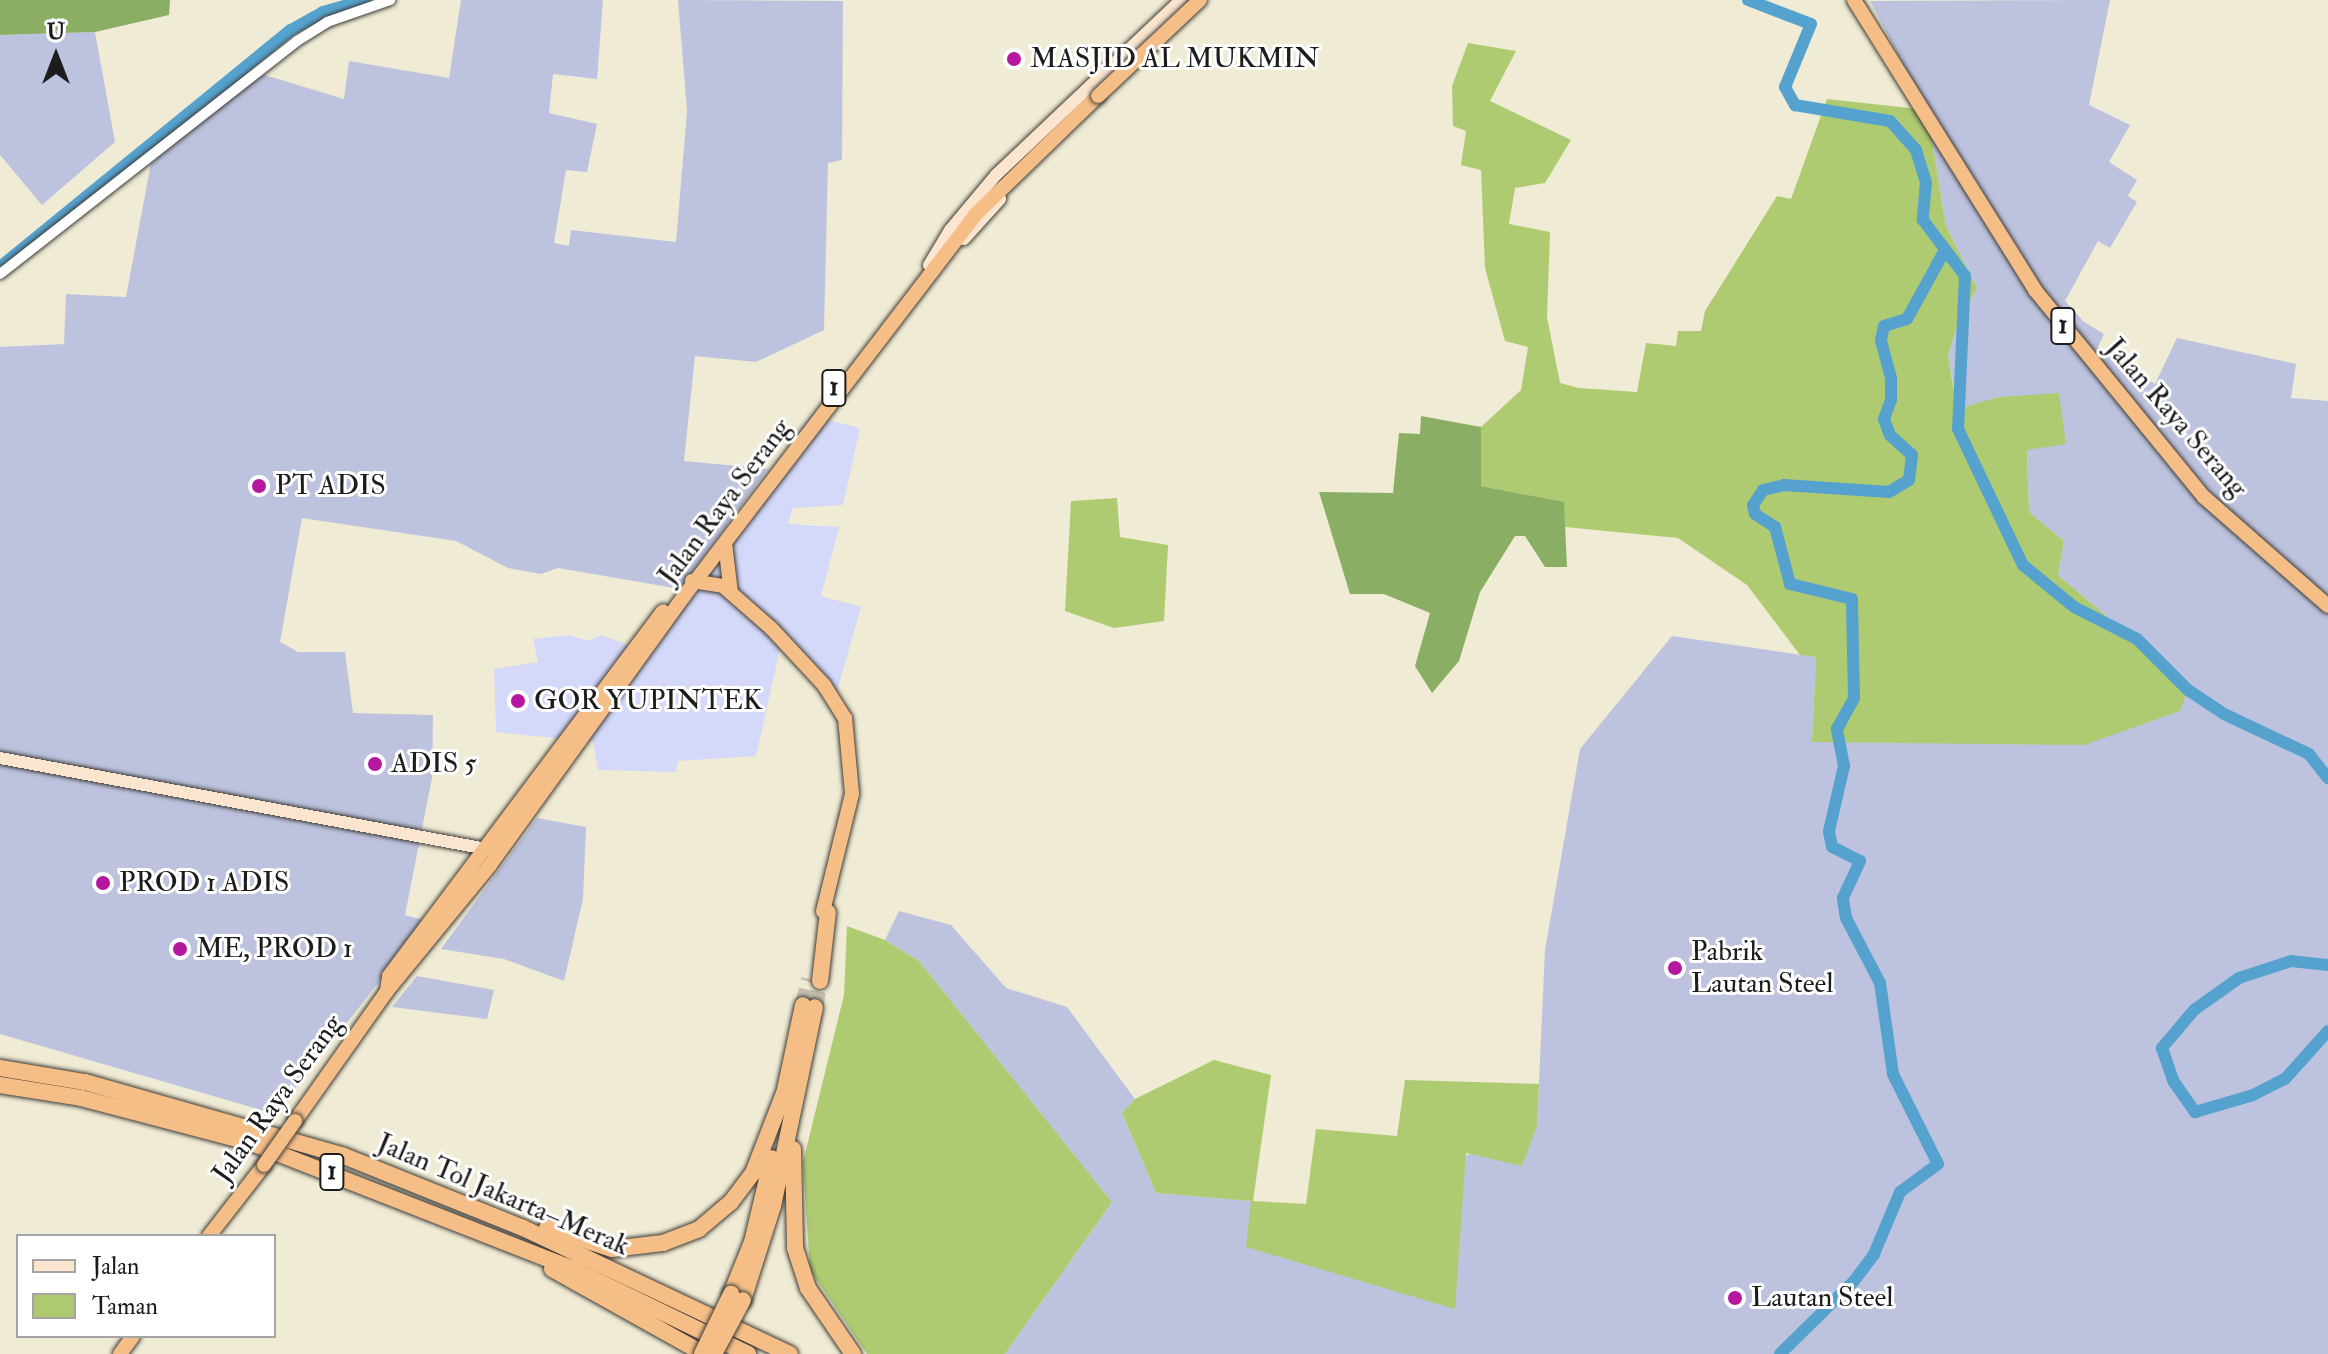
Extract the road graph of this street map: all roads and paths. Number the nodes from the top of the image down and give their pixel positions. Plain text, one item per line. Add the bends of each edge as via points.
1 (390, 0) edge
2 (1181, 0) edge
3 (1190, 0) edge
4 (1200, 0) edge
5 (1209, 0) edge
6 (1854, 0) edge
7 (1105, 72) junction
8 (1121, 83) junction
9 (973, 213) junction
10 (932, 268) junction
11 (0, 274) edge
12 (720, 545) junction
13 (690, 586) junction
14 (732, 594) junction
15 (2328, 606) edge
16 (0, 758) edge
17 (493, 851) junction
18 (826, 909) joint
19 (814, 980) tunnel mouth
20 (809, 1006) tunnel mouth
21 (0, 1068) edge
22 (0, 1085) edge
23 (791, 1092) junction
24 (427, 1187) junction
25 (211, 1234) edge
26 (491, 1235) junction
27 (737, 1297) junction
28 (703, 1354) edge
29 (714, 1354) edge
30 (748, 1354) edge
31 (790, 1354) edge
32 (853, 1354) edge

1 - 11 street via 327,22 297,41
2 - 7 main road
3 - 9 highway, Jalan Raya Serang / 1, bridge
4 - 9 highway, Jalan Raya Serang / 1, bridge
5 - 8 main road
6 - 15 highway, Jalan Raya Serang / 1 via 2035,290 2196,488
7 - 8 main road via 1111,83
7 - 10 main road via 969,204
8 - 10 main road
9 - 10 highway, Jalan Raya Serang / 1
10 - 12 highway, Jalan Raya Serang / 1
12 - 13 highway, Jalan Raya Serang / 1
12 - 14 highway
13 - 14 highway
13 - 14 highway
13 - 17 highway, Jalan Raya Serang / 1
14 - 18 highway via 824,685 845,718 852,794
16 - 17 main road
17 - 25 highway, Jalan Raya Serang / 1, bridge
18 - 19 highway
20 - 23 highway
21 - 24 highway, Jalan Tol Jakarta–Merak / 1 via 85,1082 258,1127
22 - 26 highway, Jalan Tol Jakarta–Merak / 1 via 81,1098 249,1142
23 - 24 highway via 753,1173 731,1202 699,1229 672,1241 637,1248 600,1247
23 - 27 highway via 773,1206
23 - 32 highway via 795,1248 808,1288
24 - 31 highway, Jalan Tol Jakarta–Merak / 1
26 - 28 highway
26 - 30 highway, Jalan Tol Jakarta–Merak / 1
27 - 28 highway, bridge
27 - 29 highway, bridge

